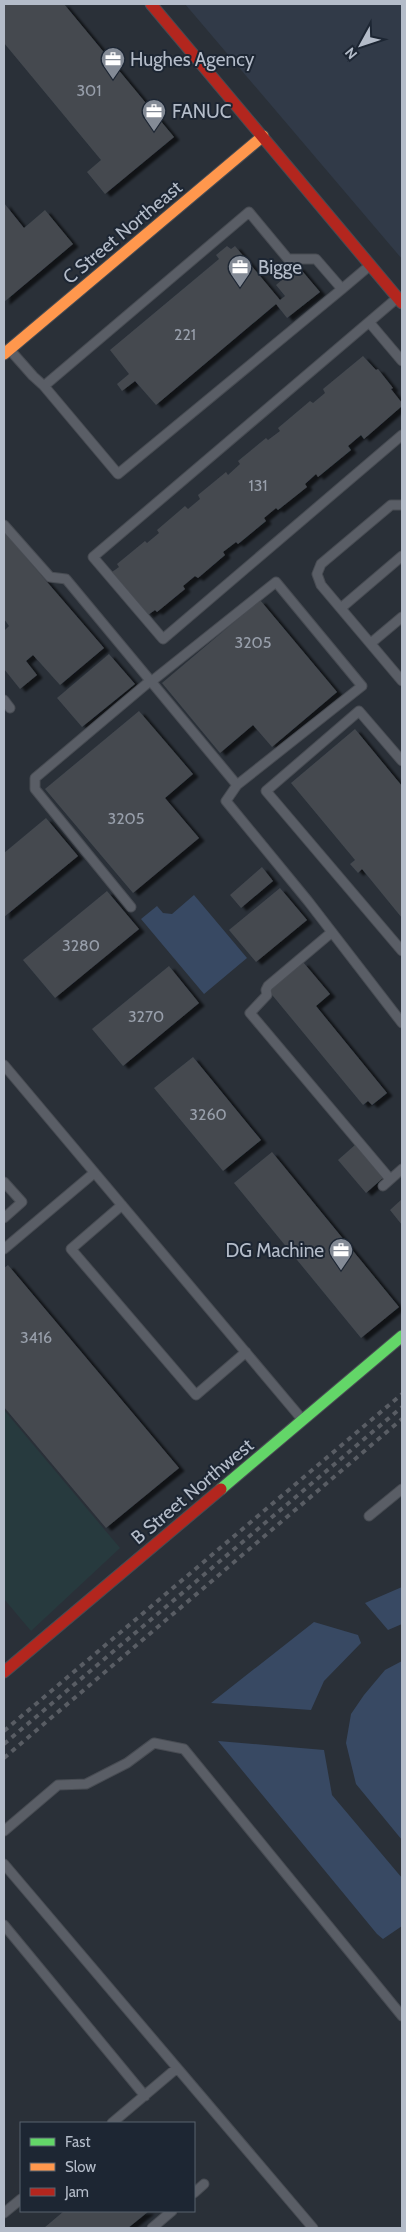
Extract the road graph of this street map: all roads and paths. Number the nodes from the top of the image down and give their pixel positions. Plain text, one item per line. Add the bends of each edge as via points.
1 (151, 4) edge
2 (263, 136) junction
3 (371, 265) junction
4 (342, 289) junction
5 (400, 300) edge
6 (369, 322) junction
7 (7, 352) edge
8 (402, 361) edge
9 (44, 386) junction
10 (402, 435) edge
11 (402, 505) edge
12 (4, 525) edge
13 (402, 556) edge
14 (341, 608) junction
15 (402, 617) edge
16 (371, 643) junction
17 (402, 679) edge
18 (151, 681) junction
19 (4, 700) edge
20 (10, 708) dead end
21 (402, 762) edge
22 (237, 785) junction
23 (131, 907) dead end
24 (332, 932) junction
25 (402, 951) edge
26 (402, 1023) edge
27 (4, 1065) edge
28 (402, 1169) edge
29 (94, 1172) junction
30 (4, 1182) edge
31 (122, 1205) junction
32 (4, 1218) edge
33 (4, 1249) edge
34 (402, 1336) edge
35 (246, 1352) junction
36 (303, 1420) junction
37 (402, 1489) edge
38 (369, 1516) dead end
39 (4, 1672) edge
40 (4, 1831) edge
41 (4, 1864) edge
42 (4, 1925) edge
43 (402, 2016) edge
44 (177, 2068) junction
45 (145, 2096) junction
46 (113, 2122) edge
47 (204, 2184) dead end
48 (195, 2192) edge
49 (20, 2200) edge
50 (171, 2212) edge
51 (4, 2213) edge
52 (152, 2228) edge
53 (313, 2228) edge

1 - 2 street
2 - 3 street
2 - 7 street, C Street Northeast
3 - 4 lane
3 - 5 street
4 - 9 lane via 316,259 288,259 249,212
4 - 9 lane via 118,474
5 - 6 lane
6 - 8 lane
6 - 10 lane via 93,557 163,639
7 - 9 lane
11 - 14 lane via 391,505 321,564 317,574 321,585
12 - 18 lane via 50,577 66,579
13 - 14 lane
14 - 16 lane
15 - 16 lane
16 - 17 lane
18 - 22 lane
18 - 22 lane via 276,582 362,686
18 - 23 lane via 35,778 35,789
19 - 20 lane
21 - 25 lane via 360,711 266,790
22 - 24 lane via 226,801
24 - 26 lane
24 - 28 lane via 268,986 267,995 250,1013 387,1182
27 - 29 lane
29 - 31 lane
29 - 33 lane
30 - 32 lane via 22,1202
31 - 35 lane
31 - 35 lane via 71,1249 196,1395
34 - 36 street, B Street Northwest
35 - 36 lane
36 - 39 street, B Street Northwest
37 - 38 lane
40 - 43 lane via 58,1785 86,1784 128,1763 154,1743 184,1749
41 - 44 lane
42 - 45 lane
44 - 45 lane
44 - 53 lane
45 - 46 lane
47 - 48 lane
49 - 51 lane
50 - 52 lane

